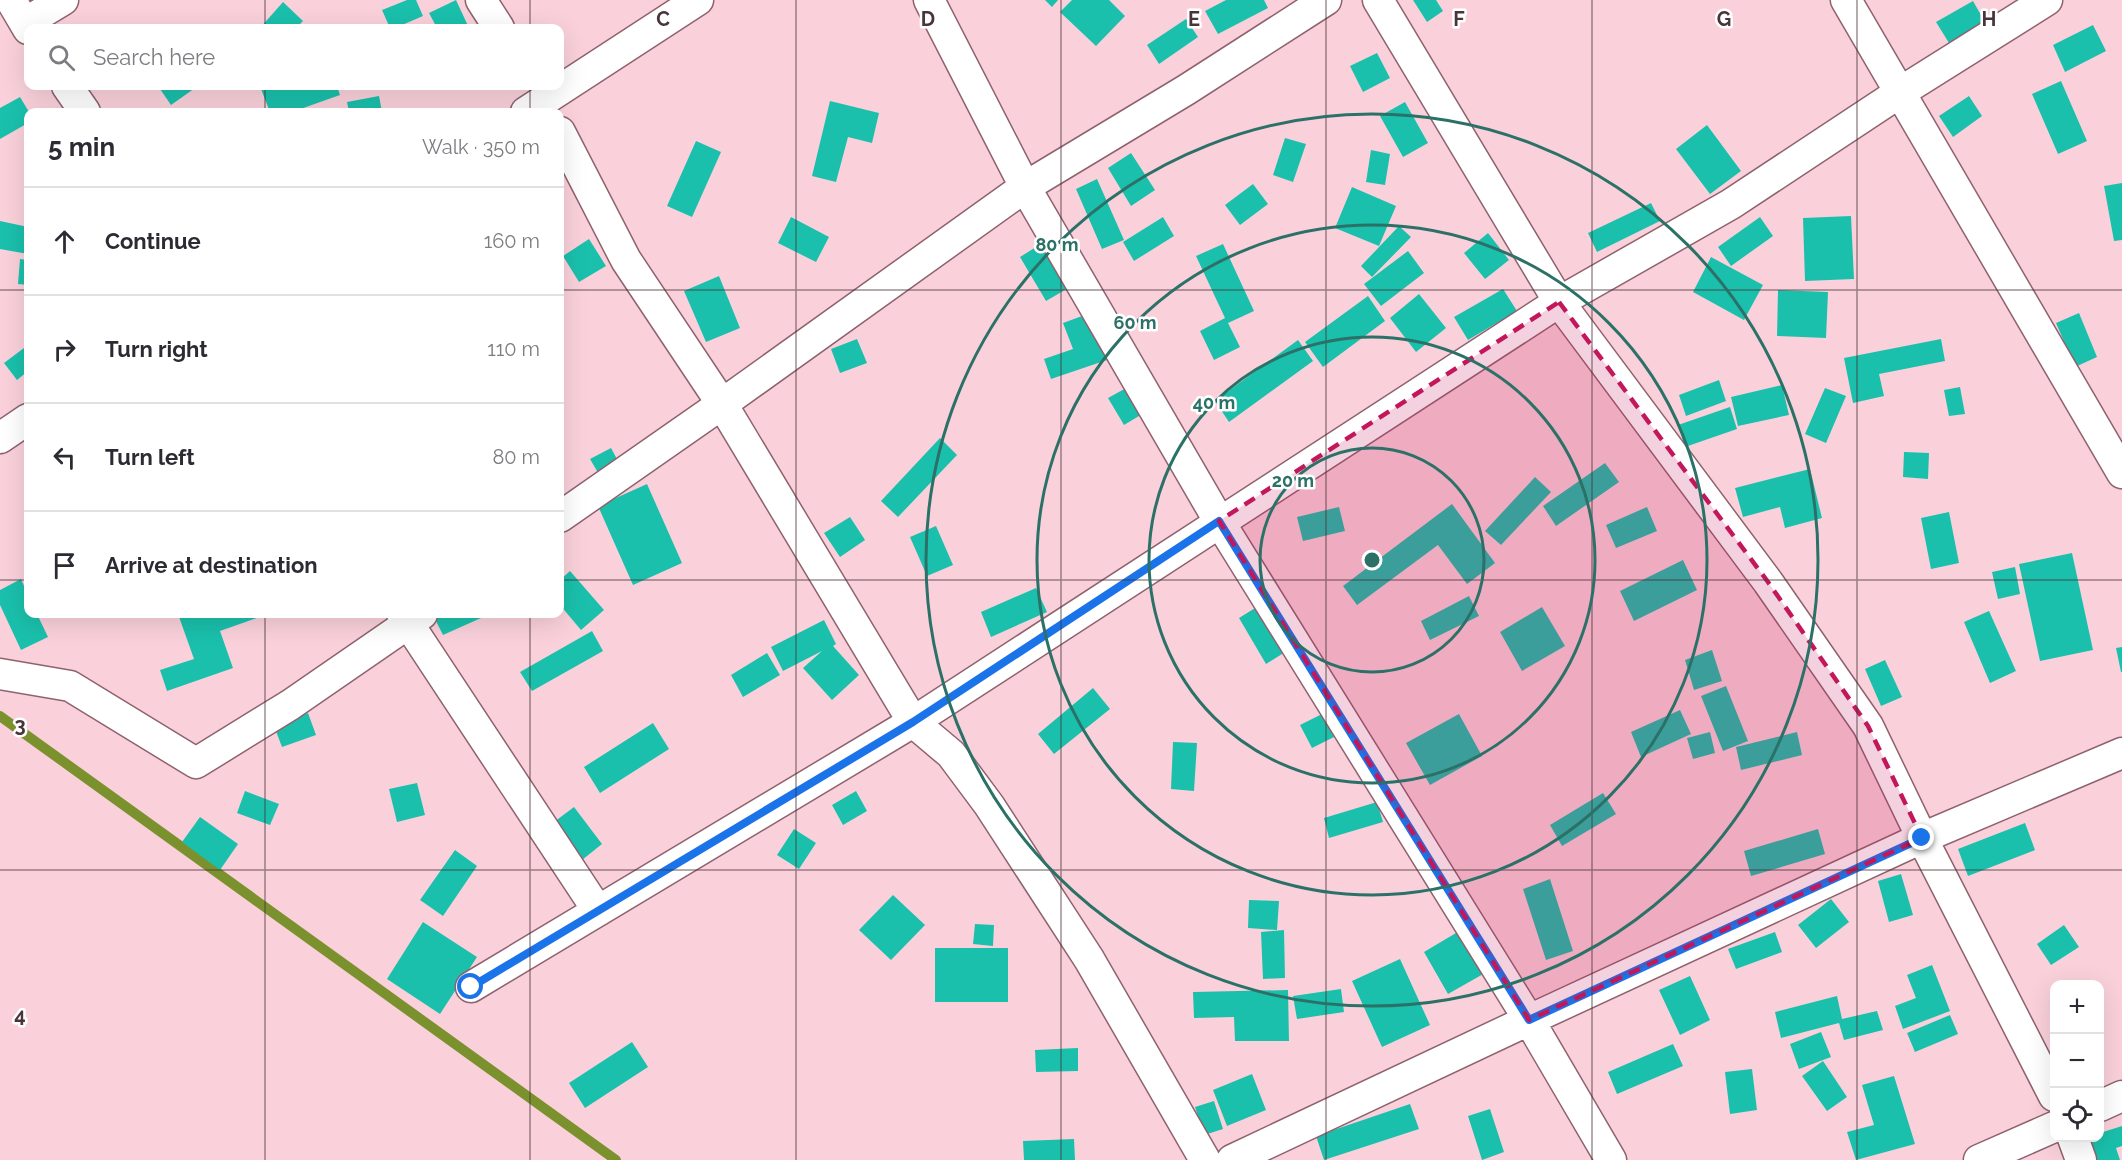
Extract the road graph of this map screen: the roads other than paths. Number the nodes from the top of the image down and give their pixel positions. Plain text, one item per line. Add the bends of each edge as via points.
1 (63, 0) edge
2 (481, 0) edge
3 (698, 0) edge
4 (929, 0) edge
5 (1326, 0) edge
6 (1378, 0) edge
7 (1846, 0) edge
8 (2047, 0) edge
9 (21, 17) edge
10 (496, 24) edge
11 (564, 86) edge
12 (70, 90) edge
13 (558, 90) edge
14 (1899, 93) junction
15 (538, 103) edge
16 (82, 108) edge
17 (564, 140) edge
18 (1025, 187) junction
19 (1559, 302) junction
20 (722, 404) junction
21 (24, 422) edge
22 (0, 438) edge
23 (2122, 473) edge
24 (564, 514) edge
25 (1219, 521) junction
26 (409, 618) edge
27 (411, 618) edge
28 (0, 674) edge
29 (913, 722) junction
30 (2122, 753) edge
31 (1922, 838) junction
32 (598, 911) junction
33 (471, 987) dead end
34 (1529, 1020) junction
35 (2051, 1088) edge
36 (2122, 1096) edge
37 (2104, 1104) edge
38 (2050, 1129) edge
39 (2075, 1142) edge
40 (1205, 1160) edge
41 (1232, 1160) edge
42 (1611, 1160) edge
43 (1979, 1160) edge
44 (2081, 1160) edge

1 - 9 street
2 - 10 street
3 - 11 street
4 - 18 street
5 - 18 street
6 - 19 street
7 - 14 street
8 - 14 street
12 - 16 street
13 - 15 street
14 - 19 street via 1731,204
14 - 23 street
17 - 20 street via 626,260
18 - 20 street
18 - 25 street
19 - 25 street
19 - 31 street via 1768,582 1868,726
20 - 24 street
20 - 29 street
21 - 22 street
25 - 29 street
25 - 34 street
26 - 28 street via 290,705 196,763 70,686
27 - 32 street
29 - 32 street
29 - 40 street via 951,754 989,805 1089,959
30 - 31 street
31 - 34 street
31 - 35 street
32 - 33 street
34 - 41 street
34 - 42 street
36 - 37 street
38 - 43 street
39 - 44 street

